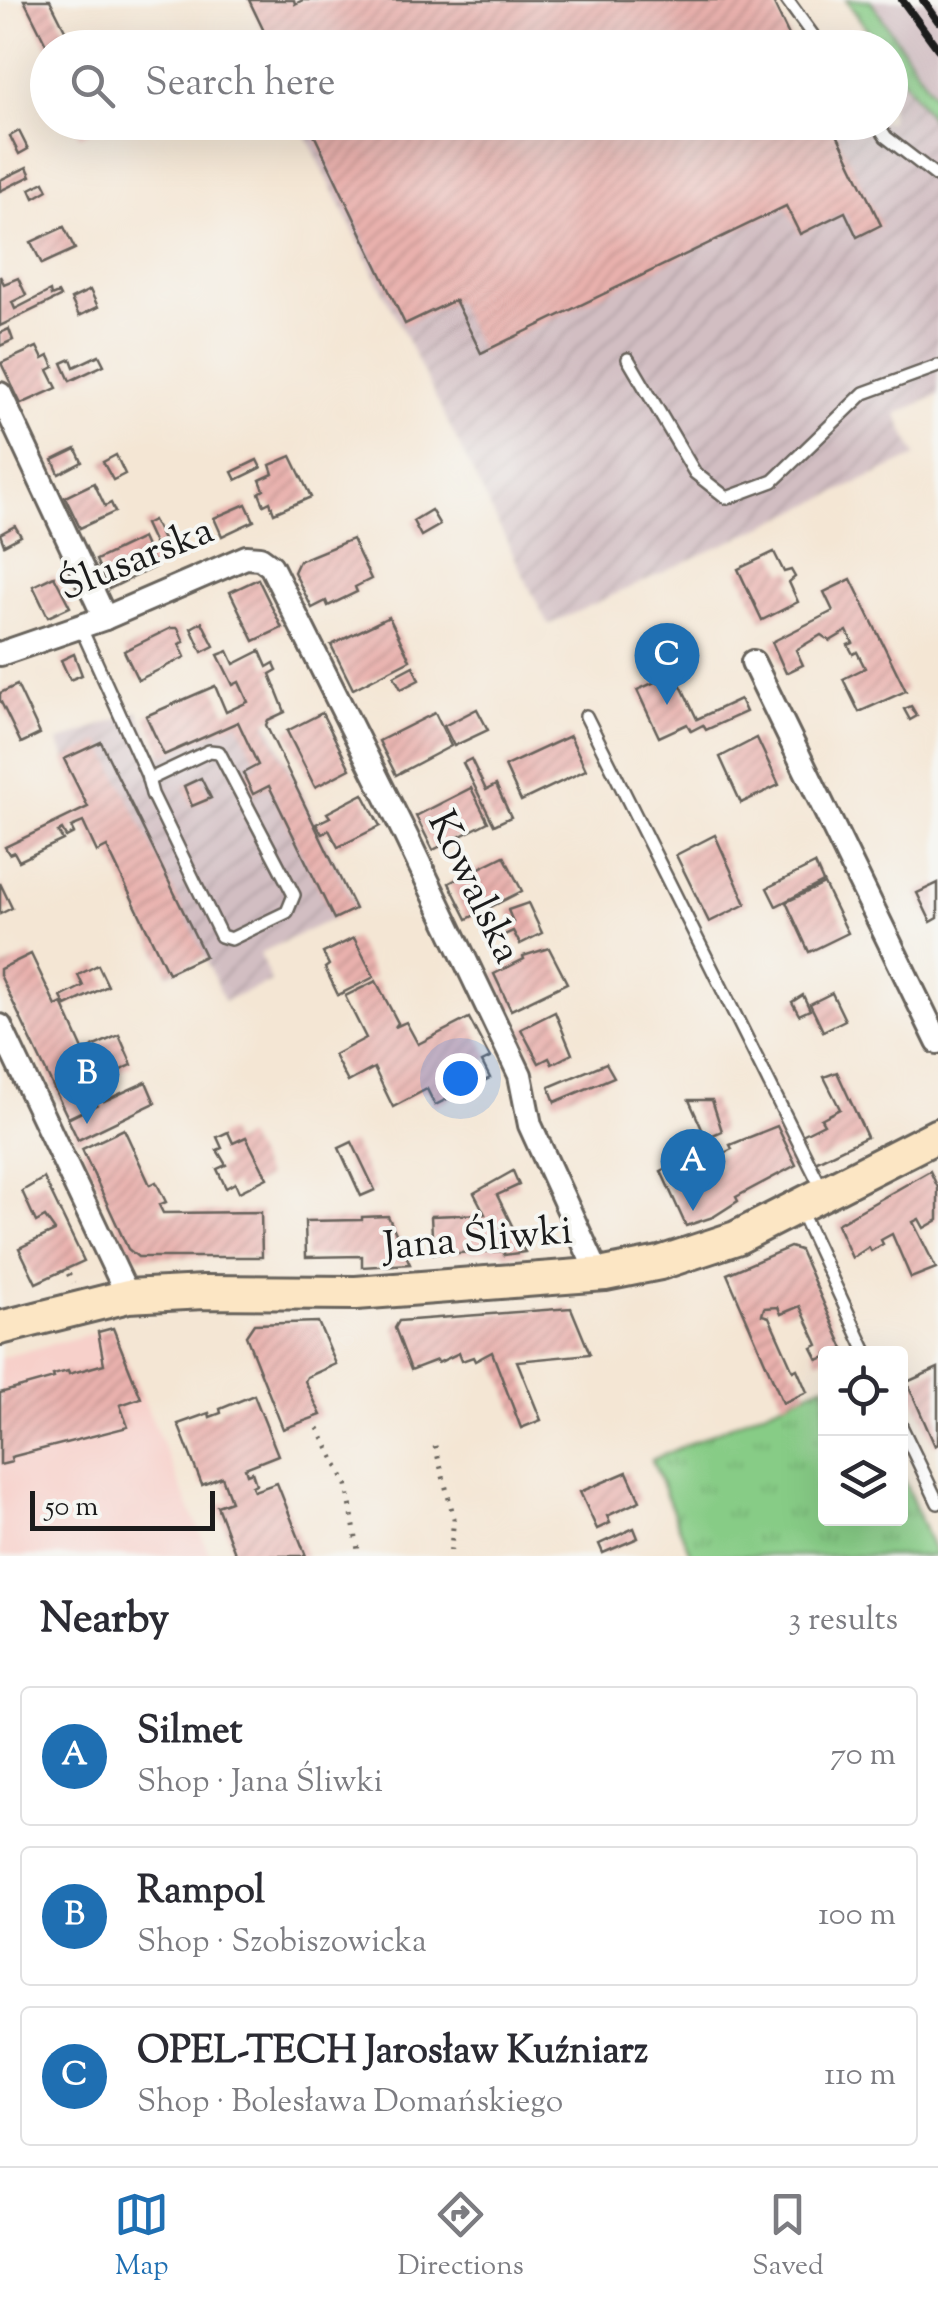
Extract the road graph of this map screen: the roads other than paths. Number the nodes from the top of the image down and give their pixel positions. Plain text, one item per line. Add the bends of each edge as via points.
1 (788, 0) edge
2 (809, 30) edge
3 (891, 140) edge
4 (938, 177) edge
5 (628, 359) dead end
6 (938, 366) edge
7 (0, 394) edge
8 (246, 557) joint
9 (105, 618) junction
10 (80, 626) junction
11 (0, 654) edge
12 (753, 662) dead end
13 (586, 716) dead end
14 (148, 780) junction
15 (0, 1026) edge
16 (938, 1042) edge
17 (938, 1136) edge
18 (811, 1200) junction
19 (598, 1274) junction
20 (128, 1296) junction
21 (0, 1328) edge
22 (865, 1346) edge
23 (906, 1436) edge
24 (938, 1503) edge

1 - 2 lane
3 - 4 lane
5 - 6 lane via 695,473 727,498 773,481 864,393
7 - 9 street
8 - 9 street, Ślusarska
8 - 19 street, Kowalska via 271,566 405,834 520,1076 530,1125
9 - 10 street, Ślusarska
10 - 11 street, Ślusarska
10 - 14 lane
12 - 16 street
13 - 18 lane
14 - 14 lane via 221,936 230,939 287,912 294,896 218,752
15 - 20 street
17 - 18 street, Jana Śliwki
18 - 19 street, Jana Śliwki via 736,1238 660,1263
18 - 22 lane
19 - 20 street, Jana Śliwki via 356,1294
20 - 21 street, Jana Śliwki
23 - 24 lane

